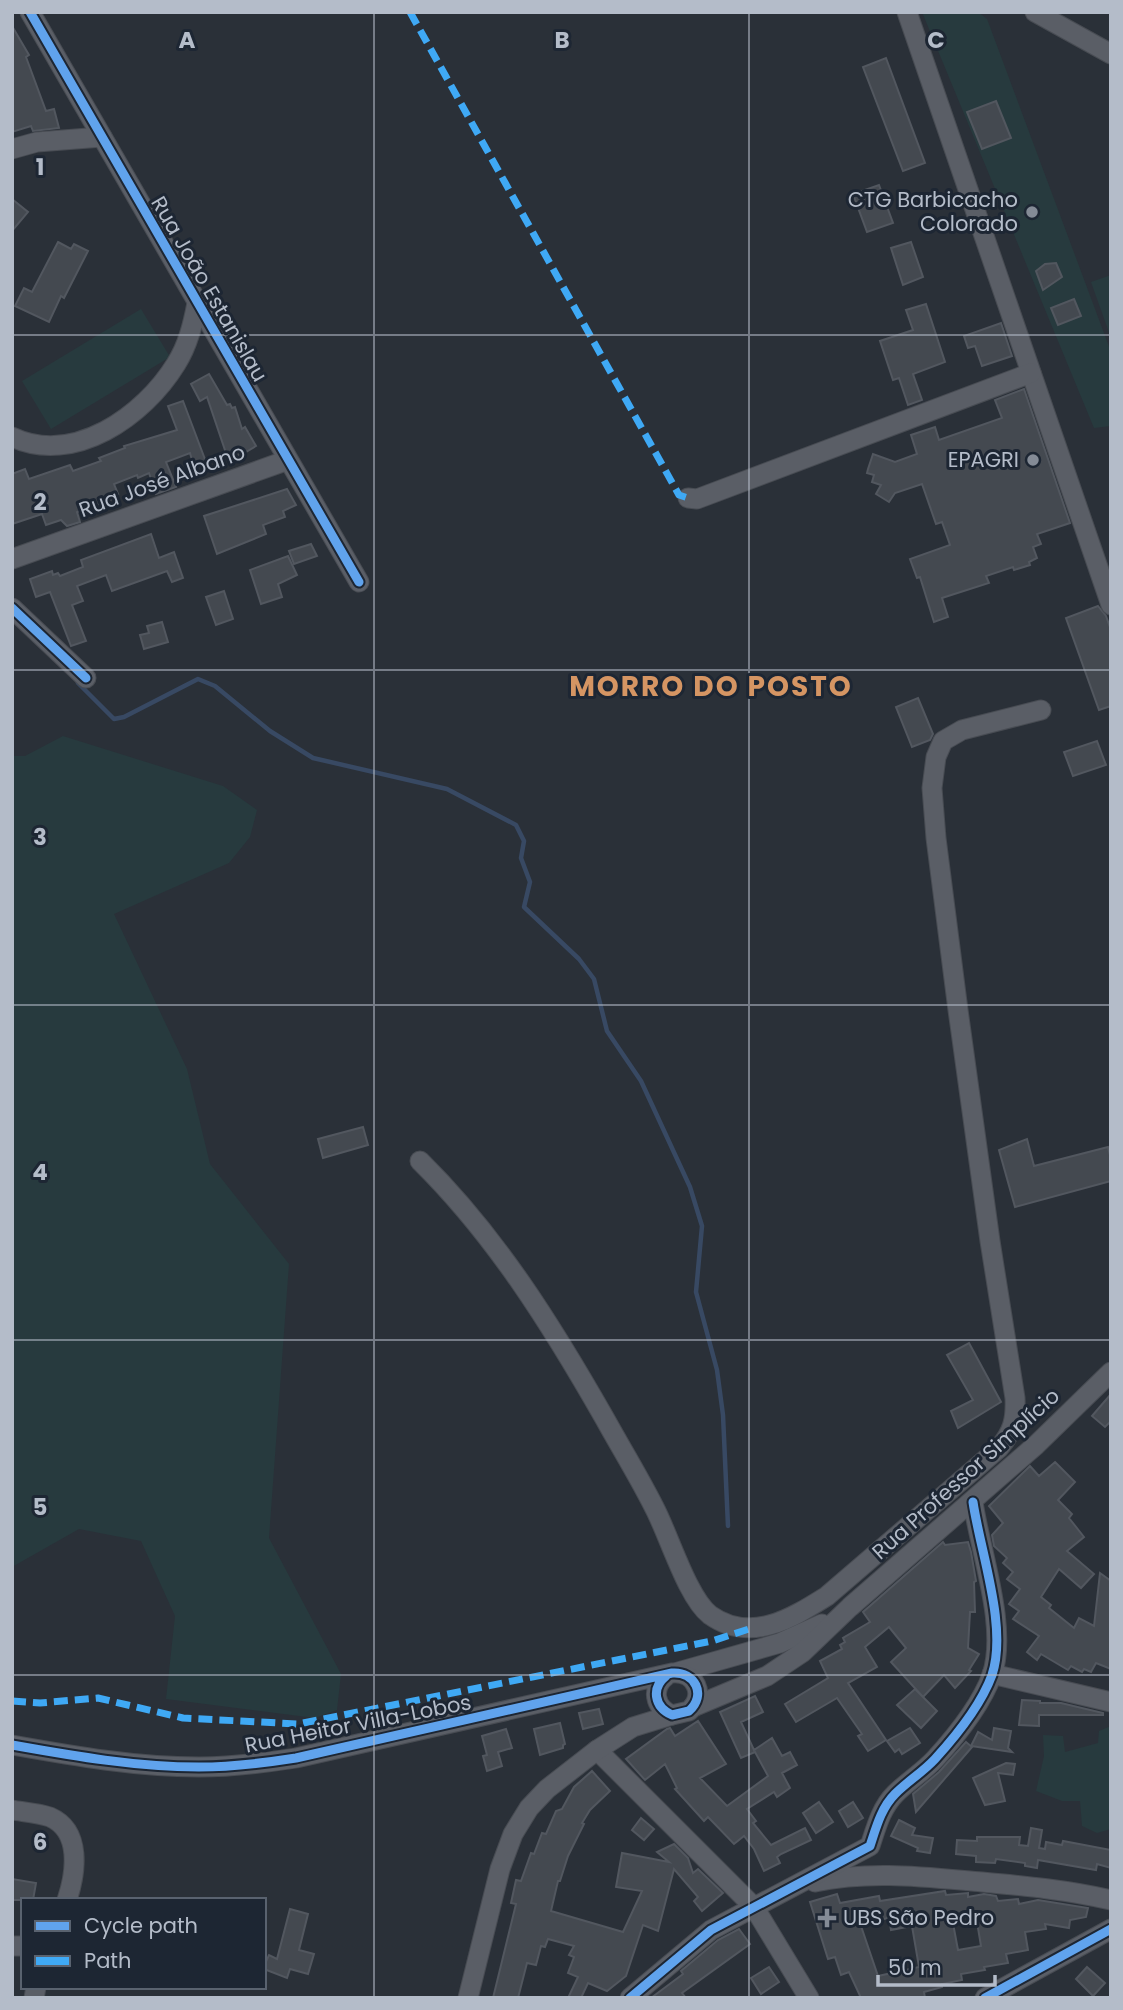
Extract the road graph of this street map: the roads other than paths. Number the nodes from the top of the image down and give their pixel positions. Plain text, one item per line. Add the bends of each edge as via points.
1 (30, 12) edge
2 (907, 12) edge
3 (1035, 12) edge
4 (1111, 54) edge
5 (102, 137) junction
6 (12, 149) edge
7 (197, 303) junction
8 (1031, 373) junction
9 (12, 437) edge
10 (288, 460) junction
11 (688, 498) dead end
12 (12, 559) edge
13 (359, 582) dead end
14 (1111, 606) edge
15 (12, 608) edge
16 (86, 678) dead end
17 (1041, 710) dead end
18 (420, 1161) dead end
19 (1111, 1372) edge
20 (973, 1502) junction
21 (850, 1607) junction
22 (672, 1674) junction
23 (992, 1674) junction
24 (657, 1701) junction
25 (1111, 1702) edge
26 (694, 1707) junction
27 (672, 1715) junction
28 (481, 1718) junction
29 (633, 1727) junction
30 (12, 1745) edge
31 (597, 1749) junction
32 (12, 1810) edge
33 (870, 1846) junction
34 (897, 1874) junction
35 (793, 1886) junction
36 (68, 1898) edge
37 (1111, 1900) edge
38 (754, 1908) junction
39 (1111, 1929) edge
40 (468, 1998) edge
41 (630, 1998) edge
42 (809, 1998) edge
43 (985, 1998) edge

1 - 5 street, Rua João Estanislau
2 - 8 street
3 - 4 street
5 - 6 street via 37,142
5 - 7 street, Rua João Estanislau
7 - 9 street via 176,364 140,406 113,426 63,446 40,446
7 - 10 street, Rua João Estanislau
8 - 11 street via 697,499
8 - 14 street
10 - 12 street, Rua José Albano
10 - 13 street, Rua João Estanislau
15 - 16 street
17 - 18 street via 962,730 943,741 932,788 1016,1419 999,1448 828,1596 775,1625 752,1629 711,1615 697,1601 654,1507 540,1310 478,1223
19 - 20 street, Rua Professor Simplício
20 - 21 street, Rua Professor Simplício
20 - 23 street via 995,1608
21 - 22 street, Rua Professor Simplício via 798,1636
21 - 26 street, Rua Professor Simplício via 789,1662
22 - 24 street via 657,1686
22 - 26 street via 691,1677 698,1688
22 - 28 street, Rua Heitor Villa-Lobos
23 - 25 street
23 - 33 street via 941,1752 883,1810
24 - 27 street
24 - 28 street, Rua Heitor Villa-Lobos via 617,1696
24 - 29 street
26 - 27 street
27 - 29 street
28 - 30 street, Rua Heitor Villa-Lobos via 246,1765 155,1766
29 - 31 street
31 - 38 street
31 - 40 street via 547,1789 513,1834
32 - 36 street via 52,1818 69,1833 74,1847
33 - 34 street
33 - 35 street
34 - 35 street via 838,1877
34 - 37 street
35 - 38 street
38 - 41 street via 702,1937
38 - 42 street
39 - 43 street

